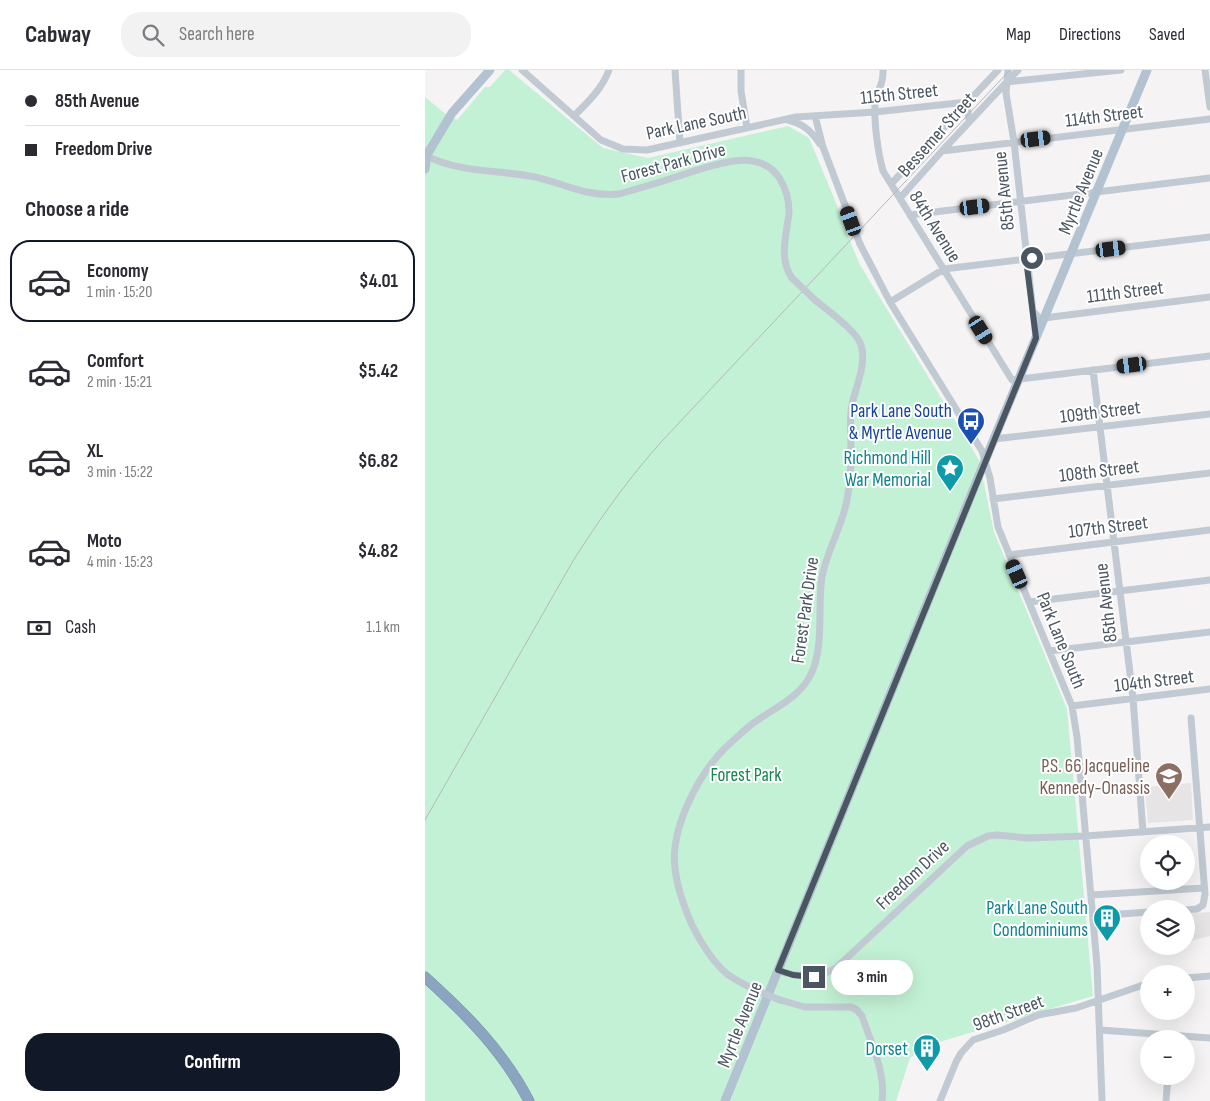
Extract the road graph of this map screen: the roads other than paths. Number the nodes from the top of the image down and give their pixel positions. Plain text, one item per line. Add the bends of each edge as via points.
1 (490, 70) edge
2 (522, 70) edge
3 (609, 70) edge
4 (675, 70) edge
5 (741, 70) edge
6 (883, 70) edge
7 (998, 70) edge
8 (1008, 70) edge
9 (1018, 70) edge
10 (1121, 70) edge
11 (1147, 70) edge
12 (1205, 70) edge
13 (1007, 82) junction
14 (967, 102) junction
15 (1210, 107) edge
16 (875, 112) junction
17 (574, 116) junction
18 (815, 116) junction
19 (1210, 118) edge
20 (785, 120) junction
21 (969, 121) junction
22 (747, 128) junction
23 (1122, 129) junction
24 (1014, 142) junction
25 (680, 143) junction
26 (823, 147) junction
27 (942, 151) junction
28 (426, 156) edge
29 (425, 169) edge
30 (1210, 178) edge
31 (891, 184) junction
32 (1097, 191) junction
33 (900, 198) junction
34 (1020, 201) junction
35 (909, 214) junction
36 (1210, 237) edge
37 (1071, 254) junction
38 (1026, 259) junction
39 (944, 270) junction
40 (1210, 297) edge
41 (890, 302) junction
42 (1031, 309) junction
43 (1044, 318) junction
44 (1036, 338) junction
45 (1210, 356) edge
46 (1093, 370) junction
47 (1019, 379) junction
48 (1210, 414) edge
49 (1100, 427) junction
50 (994, 439) junction
51 (986, 461) junction
52 (1210, 473) edge
53 (1107, 486) junction
54 (993, 499) junction
55 (1210, 530) edge
56 (1114, 542) junction
57 (1009, 554) junction
58 (1210, 580) edge
59 (1120, 590) junction
60 (1029, 602) junction
61 (1210, 632) edge
62 (1126, 642) junction
63 (1051, 651) junction
64 (1210, 689) edge
65 (1133, 698) junction
66 (1072, 706) junction
67 (1191, 718) dead end
68 (1210, 827) edge
69 (1200, 828) junction
70 (1143, 832) junction
71 (1085, 836) junction
72 (1206, 892) edge
73 (1091, 896) junction
74 (1195, 909) edge
75 (1140, 913) edge
76 (1093, 916) junction
77 (778, 970) junction
78 (1210, 976) edge
79 (425, 977) edge
80 (1195, 977) edge
81 (425, 985) edge
82 (1140, 986) edge
83 (1098, 1000) junction
84 (1100, 1030) junction
85 (1140, 1034) edge
86 (1195, 1038) edge
87 (1210, 1038) edge
88 (1167, 1085) edge
89 (522, 1101) edge
90 (529, 1101) edge
91 (725, 1101) edge
92 (882, 1101) edge
93 (940, 1101) edge
94 (1102, 1101) edge
95 (1166, 1101) edge

1 - 28 main road via 452,113
2 - 17 street, Park Lane South
3 - 17 street via 591,99
4 - 25 street
5 - 22 street
6 - 16 street, 84th Avenue
7 - 14 street
8 - 13 street, 85th Avenue
9 - 13 street, Bessemer Street
10 - 13 street
11 - 23 main road, Myrtle Avenue
12 - 15 street
13 - 21 street, Bessemer Street
13 - 24 street, 85th Avenue
14 - 16 street, 115th Street
14 - 21 street, 115th Street
14 - 31 street
16 - 18 street, 115th Street
16 - 31 street, 84th Avenue via 879,156
17 - 25 street, Park Lane South via 601,140 623,149 647,150
18 - 20 street, Park Lane South
18 - 26 street, Park Lane South
19 - 23 street, 114th Street
20 - 22 street, Park Lane South
20 - 26 street, Park Lane South via 799,123 809,130
21 - 27 street, Bessemer Street
22 - 25 street, Park Lane South
23 - 24 street, 114th Street
23 - 32 main road, Myrtle Avenue
24 - 27 street, 114th Street
24 - 34 street, 85th Avenue
26 - 41 street, Park Lane South, bridge via 860,244
27 - 33 street, Bessemer Street
28 - 29 main road
28 - 92 street, Forest Park Drive, bridge via 450,165 539,178 603,195 619,194 725,162 748,161 765,165 785,187 789,210 785,265 792,278 851,331 861,345 862,361 850,414 851,473 846,503 822,577 819,639 810,677 798,692 723,750 704,776 684,813 674,867 685,909 699,940 728,975 755,990 805,1007 851,1007 857,1010 862,1016 881,1073
30 - 32 street
31 - 33 street, 84th Avenue
32 - 34 street
32 - 37 main road, Myrtle Avenue
33 - 35 street, 84th Avenue
34 - 35 street
34 - 38 street, 85th Avenue
35 - 39 street, 84th Avenue
36 - 37 street
37 - 38 street
37 - 43 main road, Myrtle Avenue
38 - 39 street
38 - 42 street, 85th Avenue
39 - 41 street
39 - 47 street, 84th Avenue via 1012,380
40 - 43 street, 111th Street
41 - 51 street, Park Lane South
42 - 43 street via 1036,316
42 - 44 street, 85th Avenue
43 - 44 main road, Myrtle Avenue
44 - 47 main road, Myrtle Avenue
45 - 46 street
46 - 47 street
46 - 49 street, 85th Avenue
47 - 50 main road, Myrtle Avenue
48 - 49 street, 109th Street
49 - 50 street, 109th Street
49 - 53 street, 85th Avenue
50 - 51 main road, Myrtle Avenue
51 - 54 street, Park Lane South
51 - 77 main road, Myrtle Avenue
52 - 53 street, 108th Street
53 - 54 street, 108th Street
53 - 56 street, 85th Avenue
54 - 57 street, Park Lane South via 998,527
55 - 56 street, 107th Street
56 - 57 street, 107th Street
56 - 59 street, 85th Avenue
57 - 60 street, Park Lane South
58 - 59 street
59 - 60 street
59 - 62 street, 85th Avenue
60 - 63 street, Park Lane South
61 - 62 street
62 - 63 street
62 - 65 street, 85th Avenue
63 - 66 street, Park Lane South
64 - 65 street, 104th Street
65 - 66 street, 104th Street
65 - 70 street, 85th Avenue
66 - 71 street, Park Lane South
67 - 69 street
68 - 69 street, Freedom Drive
69 - 70 street, Freedom Drive
69 - 72 street
70 - 71 street, Freedom Drive
71 - 73 street, Park Lane South
71 - 77 street, Freedom Drive via 1027,838 997,835 976,840 934,875 836,968 814,977
72 - 73 street
72 - 74 street via 1203,905
73 - 76 street, Park Lane South
75 - 76 street
76 - 83 street, Park Lane South
77 - 91 main road, Myrtle Avenue
78 - 80 street
79 - 90 highway via 493,1045
81 - 89 highway via 483,1043
82 - 83 street, 98th Street
83 - 84 street, Park Lane South
83 - 93 street, 98th Street via 1038,1015 973,1040 956,1062
84 - 85 street
84 - 94 street, Park Lane South
86 - 87 street
88 - 95 street

